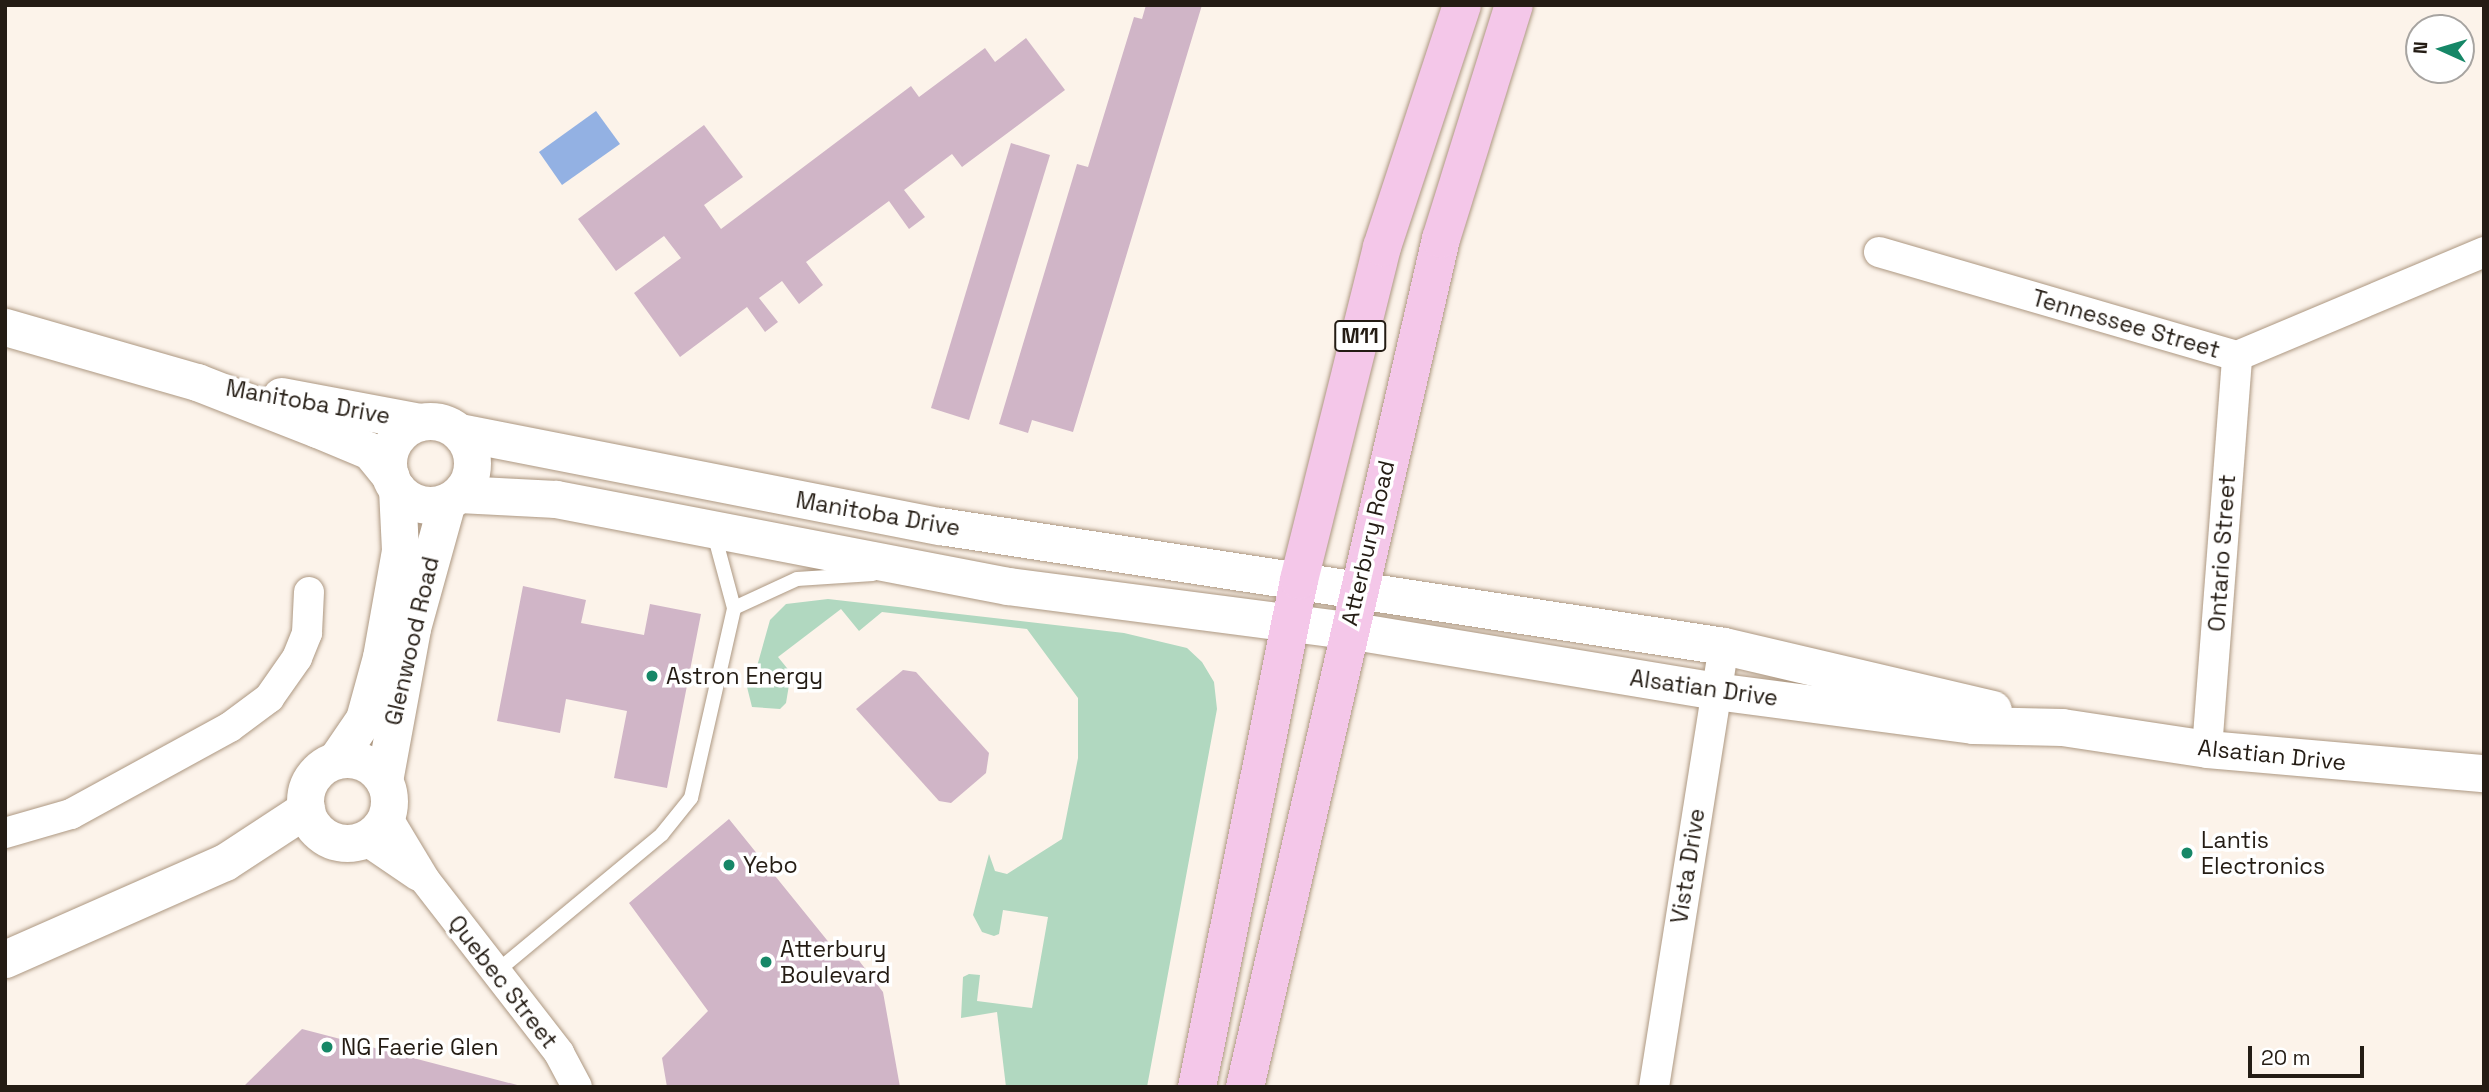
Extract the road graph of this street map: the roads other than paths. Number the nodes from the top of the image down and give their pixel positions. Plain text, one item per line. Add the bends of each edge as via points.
1 (1462, 5) edge
2 (1514, 5) edge
3 (2484, 252) edge
4 (1879, 253) dead end
5 (5, 327) edge
6 (2237, 356) junction
7 (197, 382) junction
8 (420, 422) junction
9 (459, 432) junction
10 (394, 483) junction
11 (453, 498) junction
12 (714, 534) junction
13 (918, 571) junction
14 (1299, 580) junction
15 (309, 592) dead end
16 (1356, 592) junction
17 (734, 608) junction
18 (1291, 622) junction
19 (1348, 630) junction
20 (1724, 646) junction
21 (1715, 691) junction
22 (2062, 727) junction
23 (2207, 749) junction
24 (335, 760) junction
25 (2484, 773) edge
26 (306, 809) junction
27 (366, 819) junction
28 (5, 833) edge
29 (225, 862) junction
30 (5, 959) edge
31 (496, 972) junction
32 (577, 1087) edge
33 (1197, 1087) edge
34 (1245, 1087) edge
35 (1654, 1087) edge

1 - 14 main road, M11 via 1382,247
2 - 16 main road, Atterbury Road / M11 via 1441,239
3 - 6 street, Tennessee Street
4 - 6 street, Tennessee Street
5 - 7 street, Manitoba Drive
6 - 23 street, Ontario Street
7 - 8 street, Manitoba Drive
7 - 10 street, Manitoba Drive via 362,447
8 - 9 street via 441,422
8 - 10 street via 393,443
9 - 11 street via 472,459
9 - 14 street, Manitoba Drive via 940,526
10 - 11 street via 426,505
10 - 24 street, Glenwood Road via 400,550 381,657 364,719
11 - 12 street via 556,499
11 - 27 street, Glenwood Road via 412,628
12 - 13 street
12 - 17 lane
13 - 17 lane via 797,579
13 - 18 street
14 - 16 street, Manitoba Drive
14 - 18 main road, M11
15 - 28 street via 298,658 269,698 230,727 71,814
16 - 19 main road, Atterbury Road / M11
16 - 20 street, Alsatian Drive
17 - 31 lane via 699,768 680,815
18 - 19 street, Alsatian Drive
18 - 33 main road, M11
19 - 21 street, Alsatian Drive
19 - 34 main road, Atterbury Road / M11
20 - 21 street, Vista Drive
20 - 22 street, Alsatian Drive
21 - 22 street, Alsatian Drive via 1973,725
21 - 35 street, Vista Drive
22 - 23 street, Alsatian Drive
23 - 25 street, Alsatian Drive
24 - 26 street, Glenwood Road via 313,776
24 - 27 street via 367,764
26 - 27 street
26 - 29 street
27 - 29 street
27 - 31 street, Quebec Street via 425,880
29 - 30 street
31 - 32 street, Quebec Street

